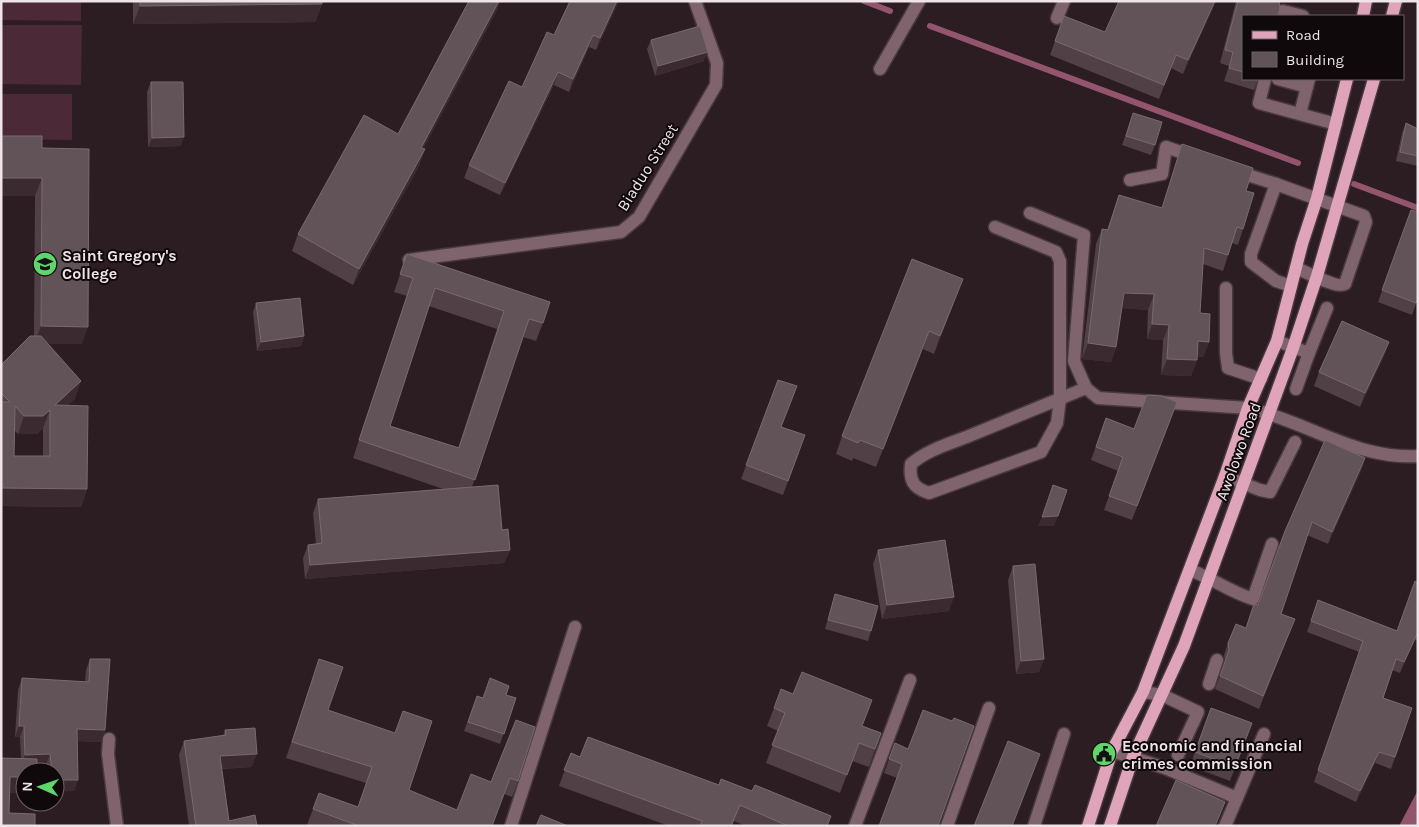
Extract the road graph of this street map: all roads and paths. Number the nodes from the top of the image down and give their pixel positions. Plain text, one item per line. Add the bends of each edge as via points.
1 (695, 1) edge
2 (920, 1) edge
3 (1064, 1) edge
4 (1366, 1) edge
5 (1396, 1) edge
6 (1281, 15) edge
7 (1300, 15) edge
8 (1362, 15) edge
9 (1392, 15) edge
10 (1057, 18) dead end
11 (880, 69) dead end
12 (1266, 80) edge
13 (1286, 80) edge
14 (1347, 80) edge
15 (1374, 80) edge
16 (1308, 83) edge
17 (1300, 114) junction
18 (1336, 124) junction
19 (1203, 160) edge
20 (1221, 166) edge
21 (1130, 180) dead end
22 (1276, 184) junction
23 (1317, 198) junction
24 (1338, 206) junction
25 (1030, 213) dead end
26 (995, 227) dead end
27 (409, 260) edge
28 (1296, 268) junction
29 (1317, 276) junction
30 (1291, 286) junction
31 (1226, 288) dead end
32 (1327, 308) dead end
33 (1277, 340) junction
34 (1294, 348) junction
35 (1309, 353) junction
36 (1261, 379) junction
37 (1086, 388) junction
38 (1296, 389) dead end
39 (1060, 399) junction
40 (1248, 408) junction
41 (1269, 413) junction
42 (1295, 442) dead end
43 (1418, 456) edge
44 (1225, 476) junction
45 (1243, 484) junction
46 (1272, 544) dead end
47 (1190, 570) junction
48 (1209, 577) junction
49 (575, 627) dead end
50 (1217, 660) dead end
51 (910, 680) dead end
52 (1209, 684) dead end
53 (1143, 692) junction
54 (1162, 696) junction
55 (989, 708) dead end
56 (1064, 734) dead end
57 (1264, 734) dead end
58 (109, 739) dead end
59 (1112, 752) junction
60 (1178, 755) dead end
61 (1133, 757) junction
62 (1237, 798) junction
63 (117, 826) edge
64 (511, 826) edge
65 (855, 826) edge
66 (947, 826) edge
67 (1034, 826) edge
68 (1088, 826) edge
69 (1110, 826) edge
70 (1225, 826) edge

1 - 27 street, Biaduo Street via 717,63 716,85 639,217 621,232
2 - 11 street
3 - 10 street
4 - 8 main road
5 - 9 main road
6 - 7 street via 1283,11
12 - 17 street via 1259,103
13 - 16 street
14 - 18 main road, Awolowo Road
15 - 24 main road, Awolowo Road
16 - 17 street
17 - 18 street
18 - 23 main road, Awolowo Road
19 - 21 street via 1166,148 1162,174
20 - 22 street
22 - 23 street
22 - 30 street via 1251,262 1276,281
23 - 24 street
23 - 28 main road, Awolowo Road
24 - 29 main road, Awolowo Road
24 - 29 street via 1364,216 1366,222 1345,284 1335,286
25 - 37 street via 1084,235 1074,361
26 - 39 street via 1056,252 1060,260
28 - 29 street
28 - 30 main road, Awolowo Road
29 - 34 main road, Awolowo Road
30 - 33 main road, Awolowo Road
31 - 36 street via 1228,368
32 - 35 street
33 - 34 street
33 - 36 main road, Awolowo Road
34 - 35 street
34 - 41 main road, Awolowo Road
35 - 38 street
36 - 40 main road, Awolowo Road
37 - 39 street
37 - 40 street via 1098,398
39 - 39 street via 917,458 910,464 913,484 919,490 929,492 1041,452 1057,423
40 - 41 street
40 - 44 main road, Awolowo Road
41 - 43 street via 1362,451 1396,457
41 - 45 main road, Awolowo Road
42 - 45 street via 1270,492
44 - 45 street
44 - 47 main road, Awolowo Road
45 - 48 main road, Awolowo Road
46 - 48 street via 1253,599 1232,592
47 - 48 street
47 - 53 main road, Awolowo Road
48 - 54 main road, Awolowo Road
49 - 64 street
50 - 52 street
51 - 65 street
53 - 54 street
53 - 59 main road, Awolowo Road
54 - 60 street via 1198,712
54 - 61 main road, Awolowo Road
55 - 66 street
56 - 67 street
57 - 62 street
58 - 63 street
59 - 61 street
59 - 68 main road, Awolowo Road
61 - 62 street
61 - 69 main road, Awolowo Road
62 - 70 street

